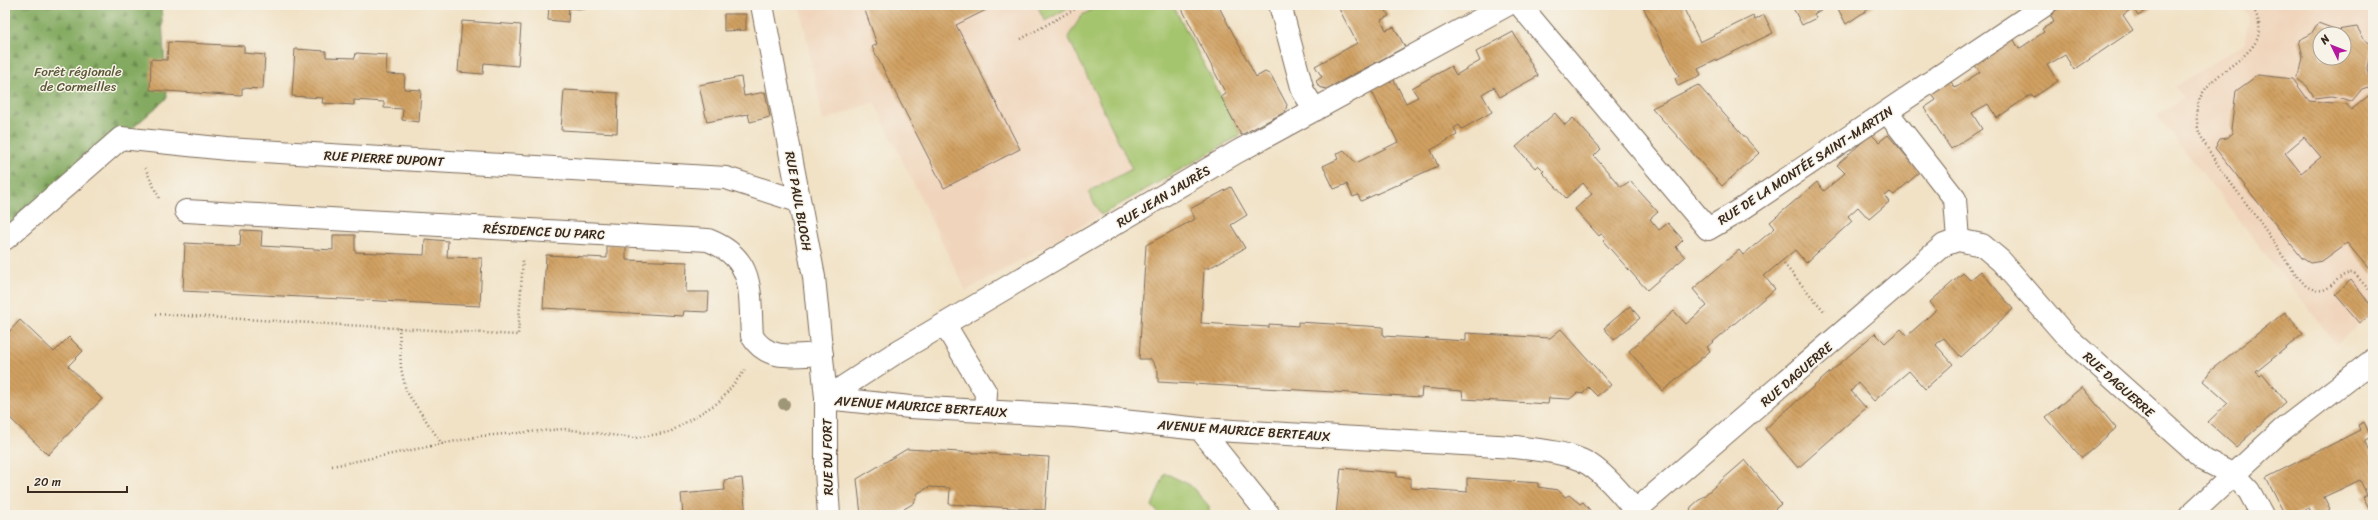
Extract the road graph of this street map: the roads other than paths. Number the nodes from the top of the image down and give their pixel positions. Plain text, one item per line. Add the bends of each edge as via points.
1 (762, 5) edge
2 (1280, 5) edge
3 (1507, 5) edge
4 (1520, 5) edge
5 (2045, 5) edge
6 (1314, 110) junction
7 (1887, 112) junction
8 (798, 201) junction
9 (186, 211) road end
10 (5, 239) edge
11 (1958, 240) junction
12 (945, 325) junction
13 (822, 354) junction
14 (2373, 360) edge
15 (826, 398) junction
16 (985, 411) junction
17 (1200, 429) junction
18 (2234, 475) junction
19 (1637, 513) edge
20 (829, 515) edge
21 (1269, 515) edge
22 (2190, 515) edge
23 (2262, 515) edge

1 - 8 street, RUE PAUL BLOCH via 795,170
2 - 6 street via 1303,91
3 - 6 street, RUE JEAN JAURÈS
4 - 7 street, RUE DE LA MONTÉE SAINT-MARTIN via 1708,229
5 - 7 street, RUE DE LA MONTÉE SAINT-MARTIN
6 - 12 street, RUE JEAN JAURÈS via 1237,152
7 - 11 street via 1955,199
8 - 10 street, RUE PIERRE DUPONT via 726,178 227,149 121,138
8 - 13 street, RUE PAUL BLOCH via 814,277
9 - 13 street, RÉSIDENCE DU PARC via 708,240 722,245 735,254 748,275 752,336 763,349 776,355
11 - 18 street, RUE DAGUERRE via 1982,245 2001,261 2067,337 2204,460
11 - 19 street, RUE DAGUERRE via 1944,245
12 - 15 street, RUE JEAN JAURÈS via 897,352
12 - 16 street via 986,393
13 - 15 street, RUE PAUL BLOCH
14 - 18 street via 2282,430
15 - 16 street, AVENUE MAURICE BERTEAUX via 910,407
15 - 20 street, RUE DU FORT
16 - 17 street, AVENUE MAURICE BERTEAUX via 1074,416
17 - 19 street, AVENUE MAURICE BERTEAUX via 1514,447 1557,452 1582,460 1598,471
17 - 21 street
18 - 22 street
18 - 23 street, RUE DAGUERRE via 2249,491

